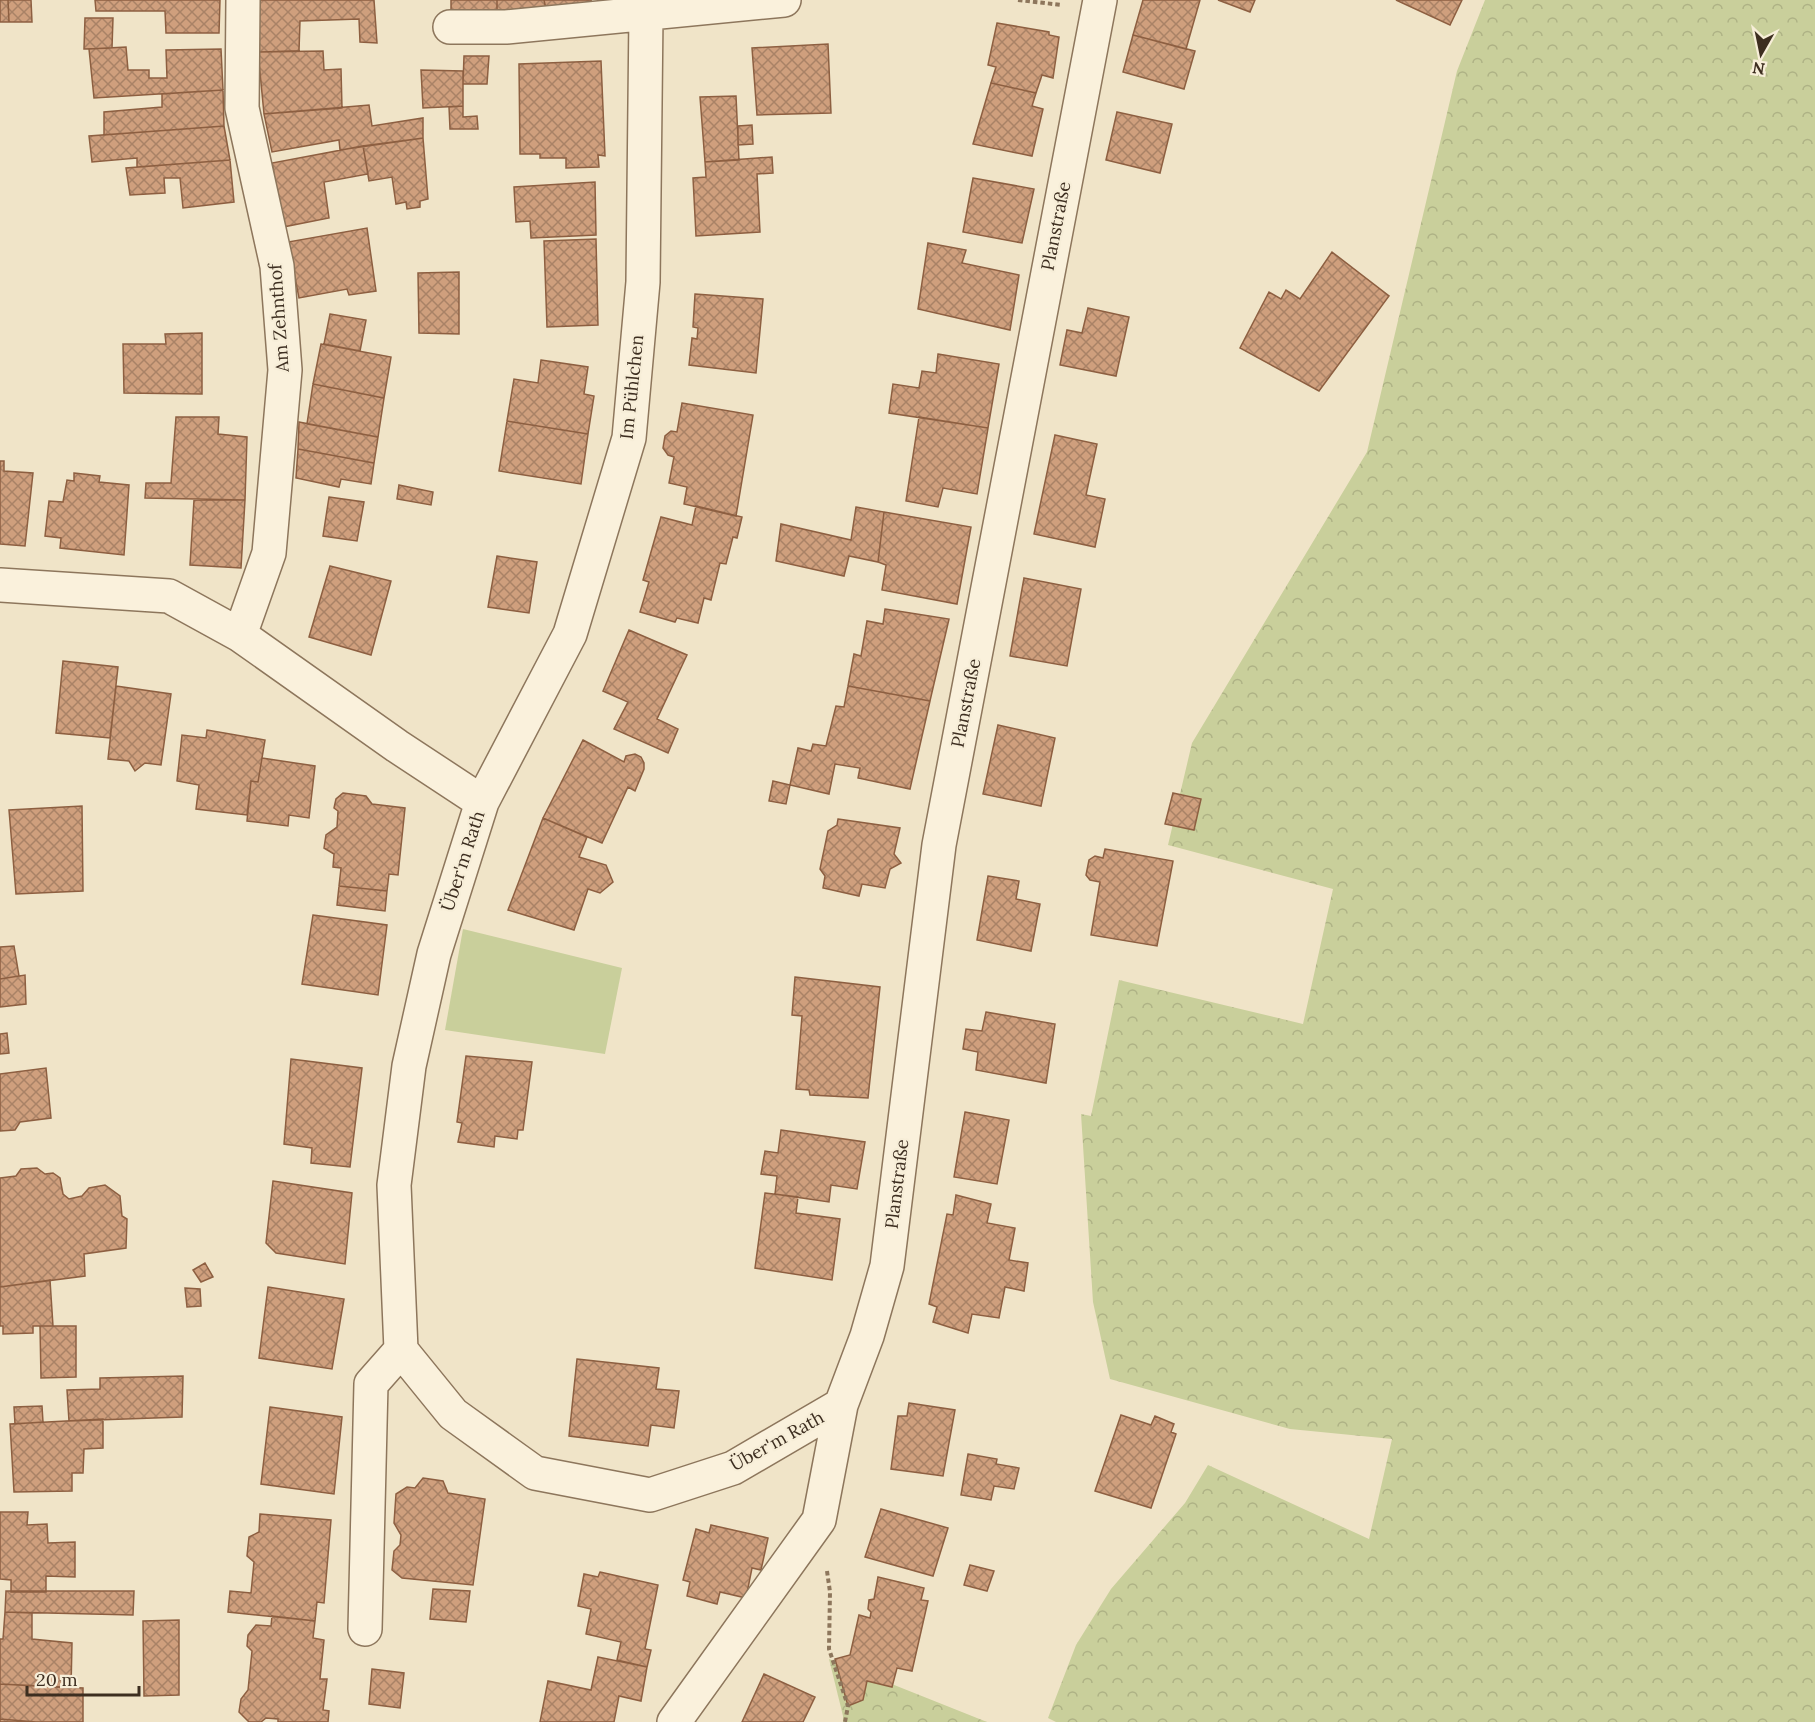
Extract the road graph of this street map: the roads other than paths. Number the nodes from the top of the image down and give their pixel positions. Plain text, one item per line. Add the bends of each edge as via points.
1 (243, 0) edge
2 (783, 0) edge
3 (1098, 4) edge
4 (646, 14) junction
5 (450, 27) dead end
6 (0, 585) edge
7 (240, 635) junction
8 (482, 802) junction
9 (400, 1350) junction
10 (841, 1405) junction
11 (365, 1629) dead end
12 (674, 1722) edge

1 - 7 street, Am Zehnthof via 242,108 277,266 285,370 269,553
2 - 4 street
3 - 10 street, Planstraße via 939,845 887,1266 867,1336
4 - 5 street via 506,27
4 - 8 street, Im Pühlchen via 643,282 629,438 570,634
6 - 7 street, Über'm Rath via 170,596
7 - 8 street, Über'm Rath
8 - 9 street, Über'm Rath via 434,954 409,1066 394,1185
9 - 10 street, Über'm Rath via 453,1414 535,1473 650,1495 733,1468
9 - 11 street via 371,1384
10 - 12 street, Über'm Rath via 819,1520

